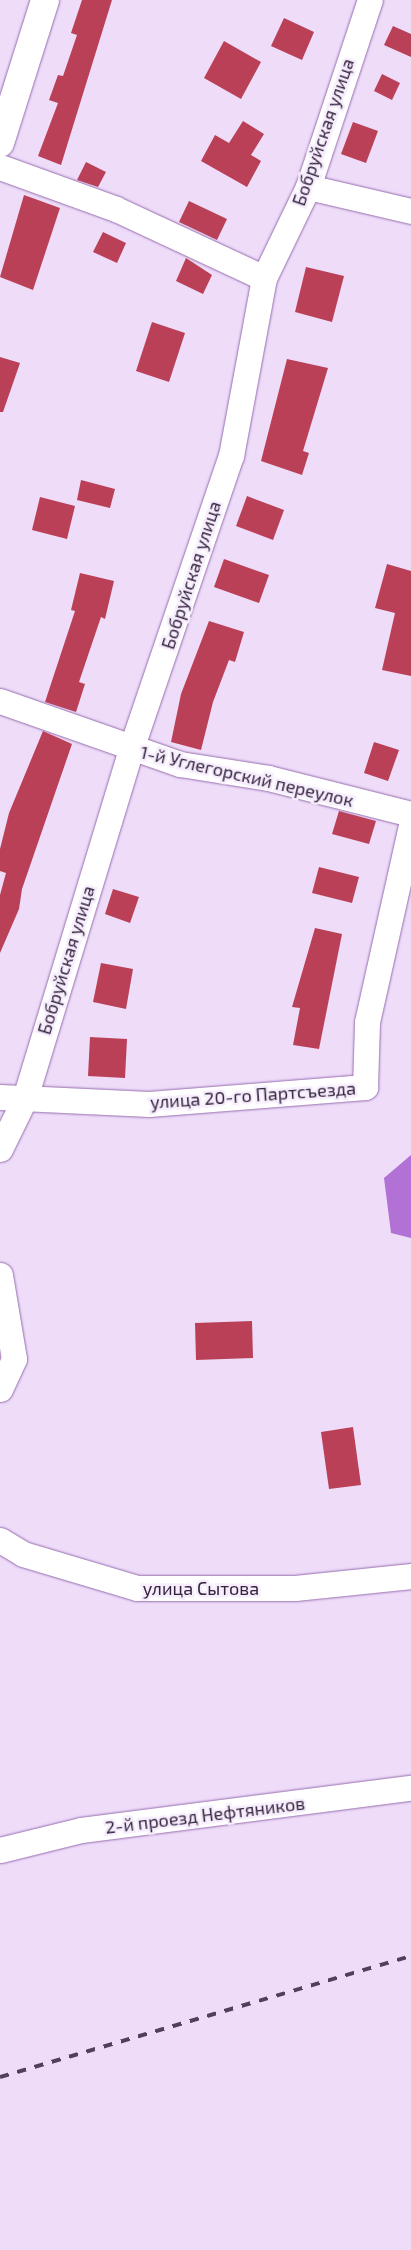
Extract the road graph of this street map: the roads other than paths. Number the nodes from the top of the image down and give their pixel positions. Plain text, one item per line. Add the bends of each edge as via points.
1 (45, 0) edge
2 (370, 0) edge
3 (0, 143) edge
4 (0, 167) edge
5 (308, 187) junction
6 (411, 211) edge
7 (264, 278) junction
8 (0, 702) edge
9 (131, 749) junction
10 (411, 814) edge
11 (411, 825) edge
12 (0, 1097) edge
13 (24, 1098) junction
14 (0, 1149) edge
15 (0, 1275) edge
16 (0, 1389) edge
17 (0, 1540) edge
18 (411, 1576) edge
19 (411, 1788) edge
20 (0, 1850) edge

1 - 3 street
2 - 5 street, Бобруйская улица
4 - 7 street via 116,209
5 - 6 street
5 - 7 street, Бобруйская улица
7 - 9 street, Бобруйская улица via 231,456
8 - 9 street, 1-й Углегорский переулок
9 - 10 street, 1-й Углегорский переулок
9 - 13 street, Бобруйская улица
11 - 13 street, улица 20-го Партсъезда via 367,1022 365,1087 149,1104
12 - 13 street
13 - 14 street, Бобруйская улица
15 - 16 street via 14,1359
17 - 18 street, улица Сытова via 23,1554 137,1588 295,1588
19 - 20 street, 2-й проезд Нефтяников via 81,1830

